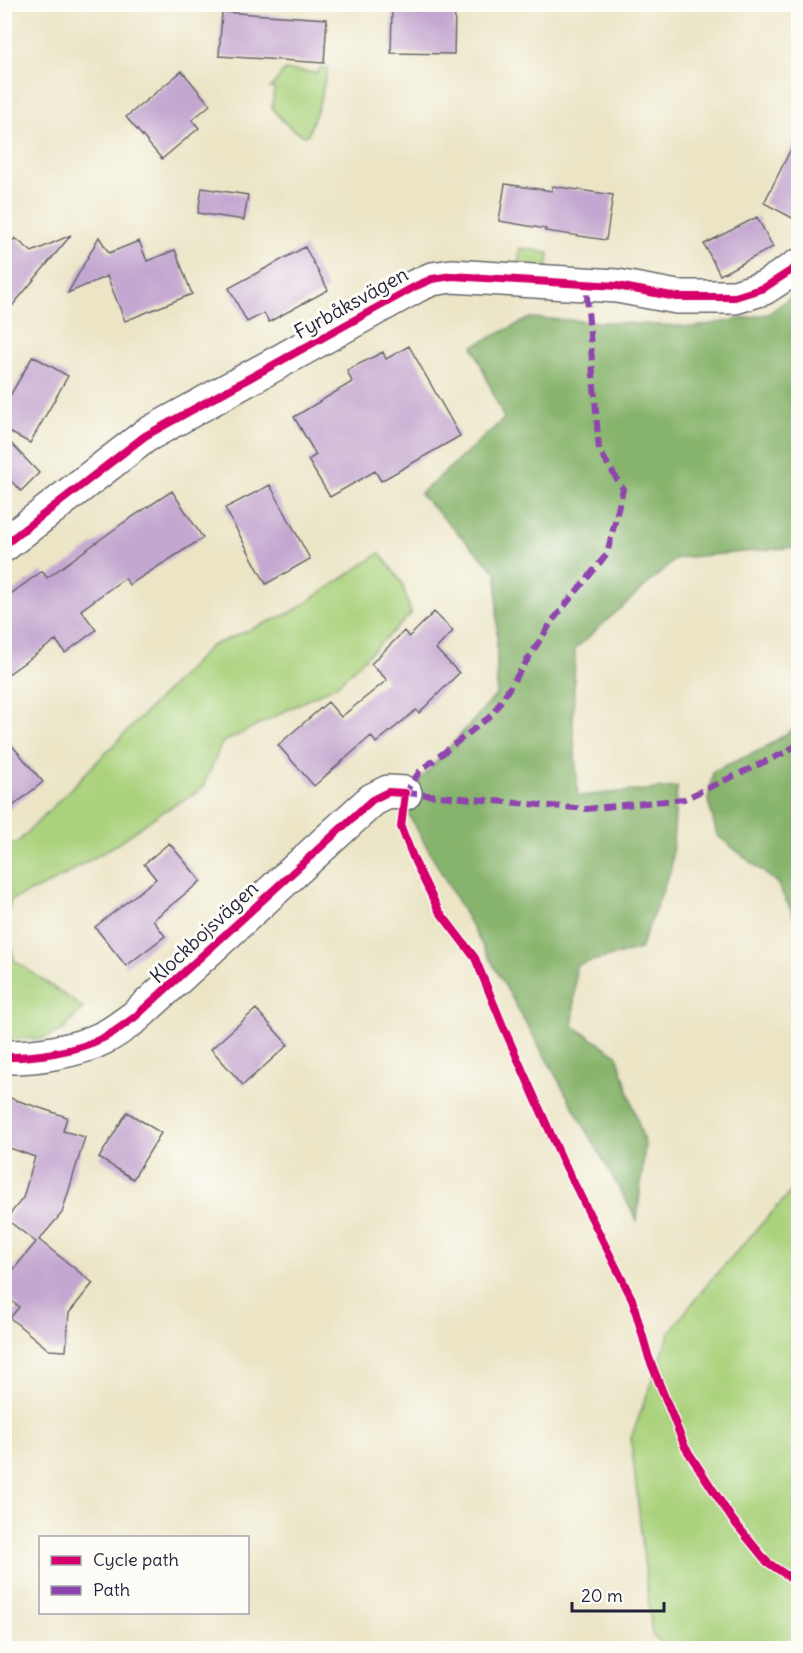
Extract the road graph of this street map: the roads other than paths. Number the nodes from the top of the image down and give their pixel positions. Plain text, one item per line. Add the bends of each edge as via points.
1 (798, 266) edge
2 (4, 545) edge
3 (405, 793) dead end
4 (4, 1057) edge

1 - 2 street, Fyrbåksvägen via 764,288 735,297 677,297 617,286 522,280 452,276 432,279 145,436
3 - 4 street, Klockbojsvägen via 388,792 372,800 120,1027 103,1038 69,1050

